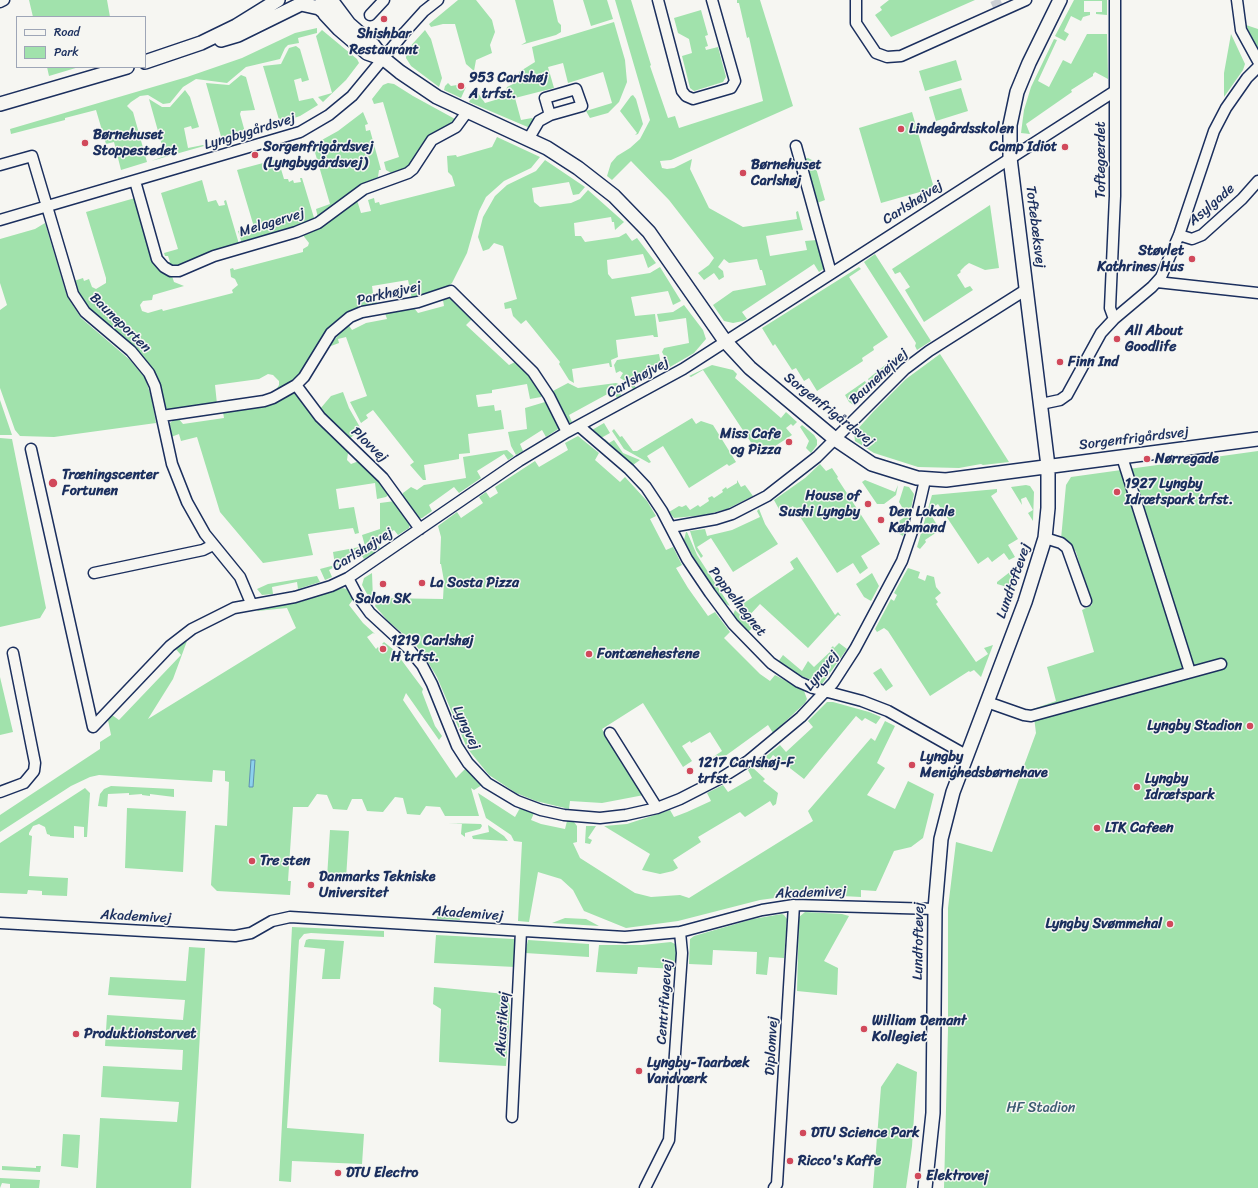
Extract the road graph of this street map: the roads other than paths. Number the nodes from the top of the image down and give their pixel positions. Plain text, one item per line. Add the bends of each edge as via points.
1 (4, 0) edge
2 (278, 0) edge
3 (331, 0) edge
4 (384, 0) edge
5 (438, 0) edge
6 (658, 0) edge
7 (712, 0) edge
8 (856, 0) edge
9 (1026, 0) edge
10 (1060, 0) edge
11 (1115, 0) edge
12 (1237, 0) edge
13 (0, 2) edge
14 (322, 6) edge
15 (370, 15) dead end
16 (201, 43) junction
17 (384, 59) junction
18 (1258, 61) edge
19 (146, 62) edge
20 (1258, 67) edge
21 (124, 68) edge
22 (1115, 91) junction
23 (0, 104) edge
24 (467, 112) junction
25 (550, 115) dead end
26 (529, 138) junction
27 (796, 146) dead end
28 (1010, 158) junction
29 (0, 165) edge
30 (135, 181) junction
31 (1258, 181) edge
32 (47, 206) junction
33 (0, 220) edge
34 (1180, 235) junction
35 (831, 273) junction
36 (1157, 282) junction
37 (1026, 289) junction
38 (1258, 293) edge
39 (1114, 319) junction
40 (726, 341) junction
41 (296, 385) junction
42 (1042, 404) junction
43 (162, 416) junction
44 (579, 426) junction
45 (567, 432) junction
46 (835, 439) junction
47 (1258, 439) edge
48 (31, 449) dead end
49 (1122, 457) junction
50 (1048, 466) junction
51 (925, 480) junction
52 (671, 527) junction
53 (420, 529) junction
54 (1045, 538) junction
55 (213, 545) junction
56 (94, 573) dead end
57 (348, 578) junction
58 (1086, 601) dead end
59 (251, 603) junction
60 (13, 653) dead end
61 (1221, 664) dead end
62 (1190, 672) junction
63 (825, 691) junction
64 (987, 702) junction
65 (610, 733) dead end
66 (966, 755) junction
67 (0, 792) edge
68 (656, 808) junction
69 (794, 905) junction
70 (935, 909) junction
71 (0, 923) edge
72 (521, 931) junction
73 (680, 932) junction
74 (512, 1118) dead end
75 (645, 1188) edge
76 (774, 1188) edge
77 (925, 1188) edge

1 - 13 street
2 - 16 street via 236,26
3 - 17 street, Sorgenfrigårdsvej via 344,19 373,45
4 - 15 street
5 - 17 street, Lyngbygårdsvej via 413,23
6 - 7 street via 682,91 693,99 731,88 735,81
8 - 9 street via 856,23 876,53 887,58 901,56
10 - 28 street, Toftebæksvej via 1017,92 1010,125
11 - 22 street, Toftegærdet
12 - 18 street via 1241,30
14 - 16 street via 318,8 301,4 238,35
14 - 17 street, Sorgenfrigårdsvej via 339,29 360,48 374,57
16 - 19 street
17 - 24 street, Sorgenfrigårdsvej via 432,93
17 - 30 street, Lyngbygårdsvej via 352,96 317,123 300,132
20 - 34 street via 1247,78 1219,120
21 - 23 street
22 - 28 street, Carlshøjvej
22 - 39 street, Toftegærdet via 1115,196 1110,308
24 - 26 street, Sorgenfrigårdsvej
24 - 30 street, Melagervej via 456,127 432,140 408,173 364,189 318,223 214,256 180,271 170,271 157,259
25 - 26 street via 539,121
26 - 40 street, Sorgenfrigårdsvej via 578,168 619,201 648,232
27 - 35 street
28 - 35 street, Carlshøjvej
28 - 37 street, Toftebæksvej
29 - 32 street via 32,156
30 - 32 street, Lyngbygårdsvej
31 - 34 street, Asylgade via 1242,199 1202,234 1192,239
32 - 33 street, Lyngbygårdsvej
32 - 43 street, Bauneporten via 67,279 76,299 85,312 145,366 156,386
34 - 36 street
35 - 40 street, Carlshøjvej
36 - 38 street
36 - 39 street
37 - 42 street, Toftebæksvej
37 - 46 street, Baunehøjvej via 916,360
39 - 42 street via 1102,333 1067,395 1060,400
40 - 44 street, Carlshøjvej via 673,375
40 - 46 street, Sorgenfrigårdsvej via 750,368
41 - 43 street, Parkhøjvej via 264,401
41 - 45 street, Parkhøjvej via 304,377 331,333 350,317 362,312 418,302 451,291 533,372 549,396
41 - 53 street, Plovvej via 324,422 384,478
42 - 50 street, Toftebæksvej
43 - 55 street, Bauneporten via 172,464 186,502
44 - 45 street, Carlshøjvej
44 - 52 street, Poppelhegnet via 629,468 646,487
45 - 53 street, Carlshøjvej via 506,469
46 - 51 street, Sorgenfrigårdsvej via 872,464
46 - 52 street, Baunehøjvej via 800,471 747,507 716,519
47 - 49 street, Sorgenfrigårdsvej
48 - 59 street, Carlshøjvej via 93,727 180,638 220,614
49 - 50 street, Sorgenfrigårdsvej
49 - 62 street
50 - 51 street, Sorgenfrigårdsvej via 969,478
50 - 54 street, Lundtoftevej
51 - 63 street, Lyngvej via 915,523 902,561 843,670
52 - 63 street, Poppelhegnet via 710,593 733,624 758,651 799,682
53 - 57 street, Carlshøjvej
54 - 58 street via 1061,543 1067,548
54 - 64 street, Lundtoftevej via 1025,602
55 - 56 street via 203,550
55 - 59 street, Bauneporten via 240,577
57 - 59 street, Carlshøjvej via 295,597
57 - 68 street, Lyngvej via 370,613 408,648 422,665 457,746 468,763 487,783 517,801 541,810 582,818 614,817
60 - 67 street via 35,763 34,771 24,783
61 - 62 street
62 - 64 street via 1031,716 1024,716
63 - 66 street, Poppelhegnet via 888,711
63 - 68 street, Lyngvej via 801,717 748,761 716,781
64 - 66 street, Lundtoftevej
65 - 68 street
66 - 70 street, Lundtoftevej via 941,839
69 - 70 street, Akademivej
69 - 73 street, Akademivej via 762,910
69 - 76 street, Diplomvej via 777,1184
70 - 77 street, Lundtoftevej via 933,1113
71 - 72 street, Akademivej via 235,936 251,933 272,921 290,917
72 - 73 street, Akademivej via 625,937
72 - 74 street, Akustikvej
73 - 75 street, Centrifugevej via 682,953 669,1140

